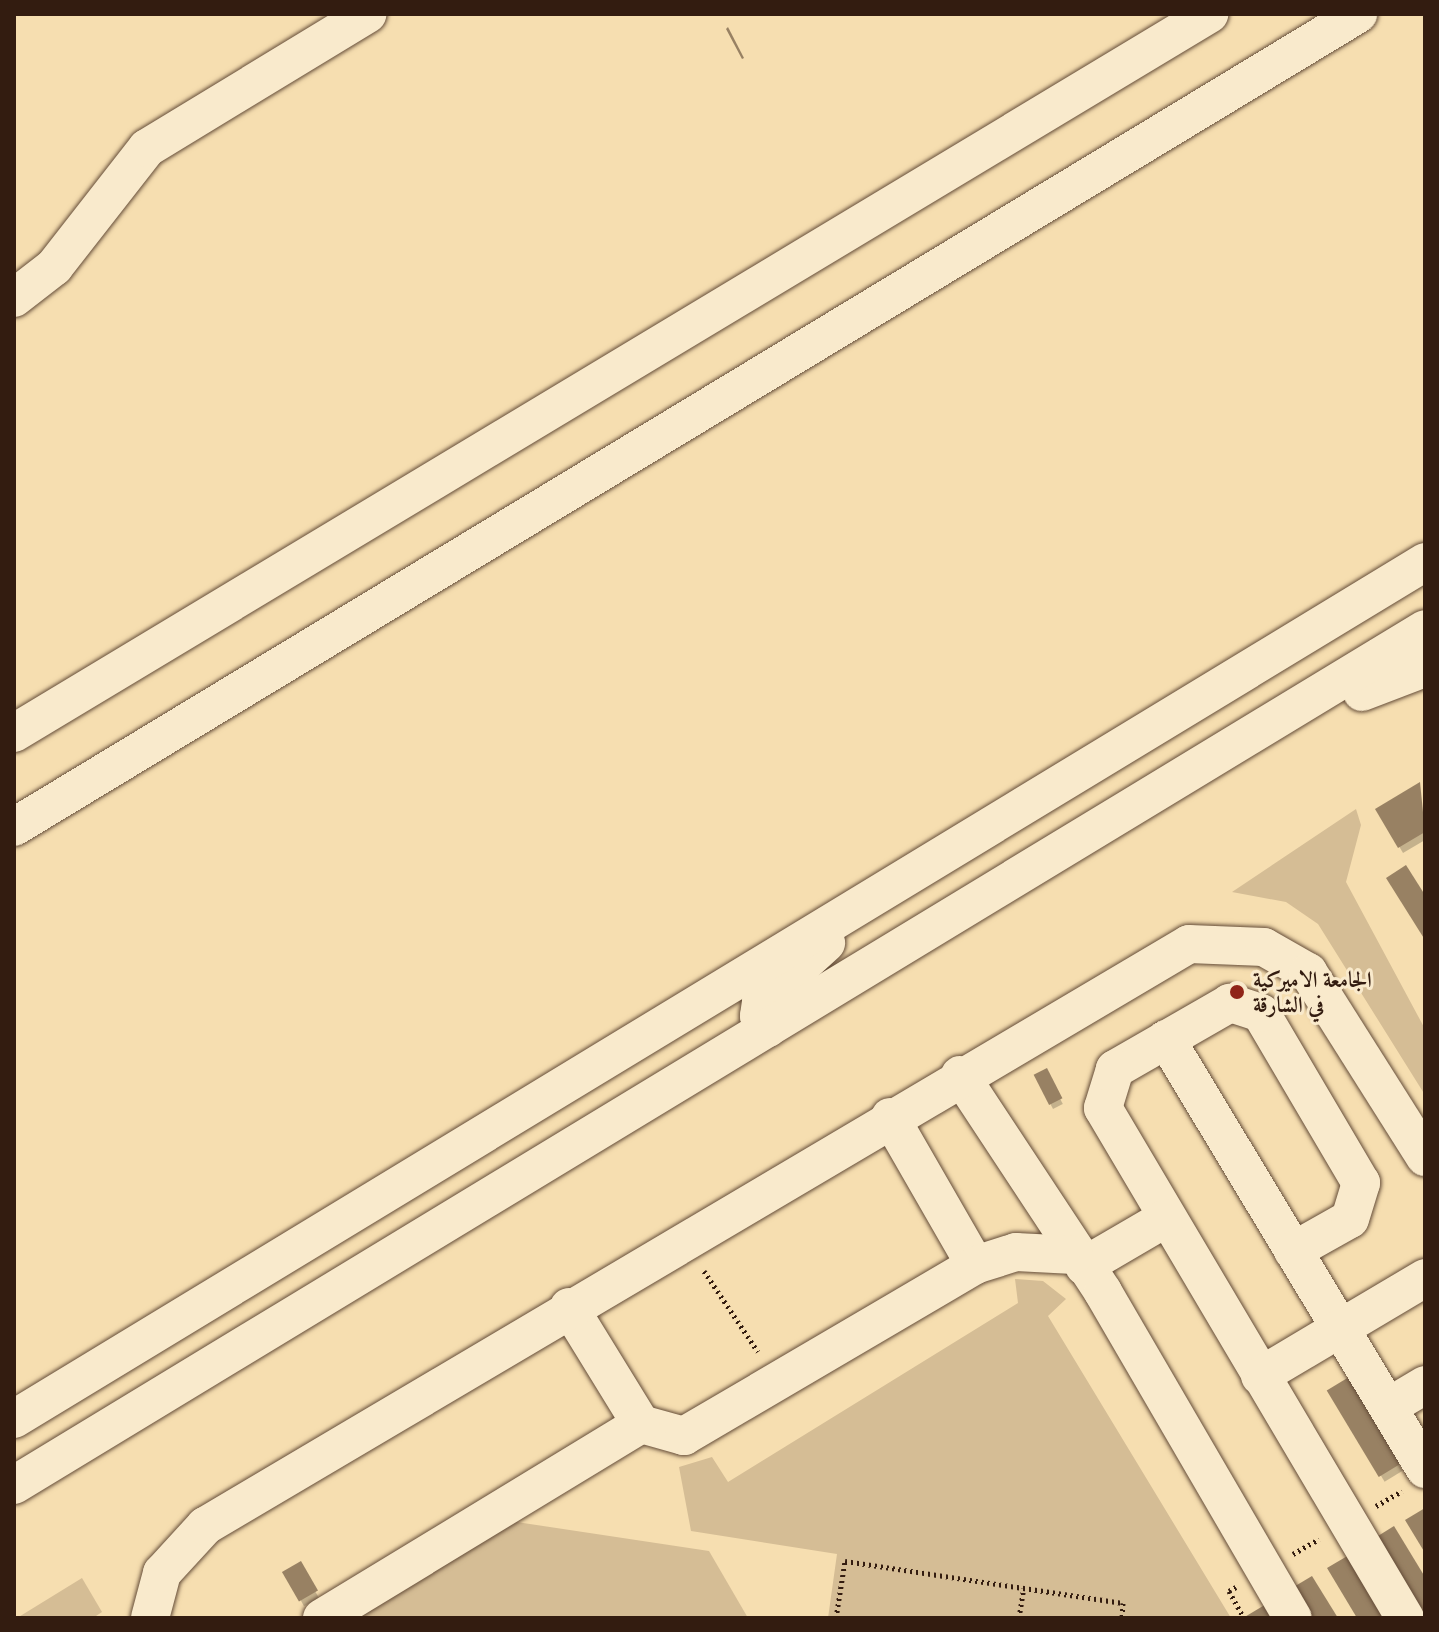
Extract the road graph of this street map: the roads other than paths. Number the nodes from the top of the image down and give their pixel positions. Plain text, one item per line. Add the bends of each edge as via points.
1 (367, 14) edge
2 (1209, 14) edge
3 (1358, 14) edge
4 (14, 298) edge
5 (1425, 562) edge
6 (1425, 629) edge
7 (1425, 668) edge
8 (1284, 715) junction
9 (14, 733) edge
10 (14, 827) edge
11 (841, 917) junction
12 (768, 1028) junction
13 (1166, 1039) junction
14 (960, 1075) junction
15 (890, 1117) junction
16 (1425, 1157) edge
17 (1166, 1218) junction
18 (1293, 1251) junction
19 (1079, 1261) junction
20 (975, 1265) junction
21 (1425, 1278) edge
22 (569, 1307) junction
23 (1340, 1329) junction
24 (1260, 1376) junction
25 (1425, 1385) edge
26 (1388, 1407) junction
27 (14, 1419) edge
28 (641, 1424) junction
29 (1419, 1477) edge
30 (14, 1485) edge
31 (150, 1618) edge
32 (322, 1618) edge
33 (1293, 1618) edge
34 (1405, 1618) edge

1 - 4 street via 147,148 54,267
2 - 9 street
3 - 10 street
5 - 11 street
6 - 8 street
7 - 8 street via 1328,707
8 - 12 street
11 - 12 street via 810,963 761,1002 759,1016
11 - 27 street
12 - 30 street
13 - 17 street via 1115,1069 1102,1094 1108,1121
13 - 18 street
13 - 18 street via 1230,1003 1252,1006 1357,1171 1361,1196 1350,1219
14 - 15 street
14 - 16 street via 1166,954 1214,940 1264,947 1308,972
14 - 19 street
15 - 20 street
15 - 22 street
17 - 19 street
17 - 24 street
18 - 23 street
19 - 20 street via 1016,1252
19 - 33 street
20 - 28 street via 695,1434 661,1435
21 - 23 street
22 - 28 street
22 - 31 street via 188,1539 162,1573
23 - 24 street
23 - 26 street
24 - 34 street
25 - 26 street
26 - 29 street
28 - 32 street

